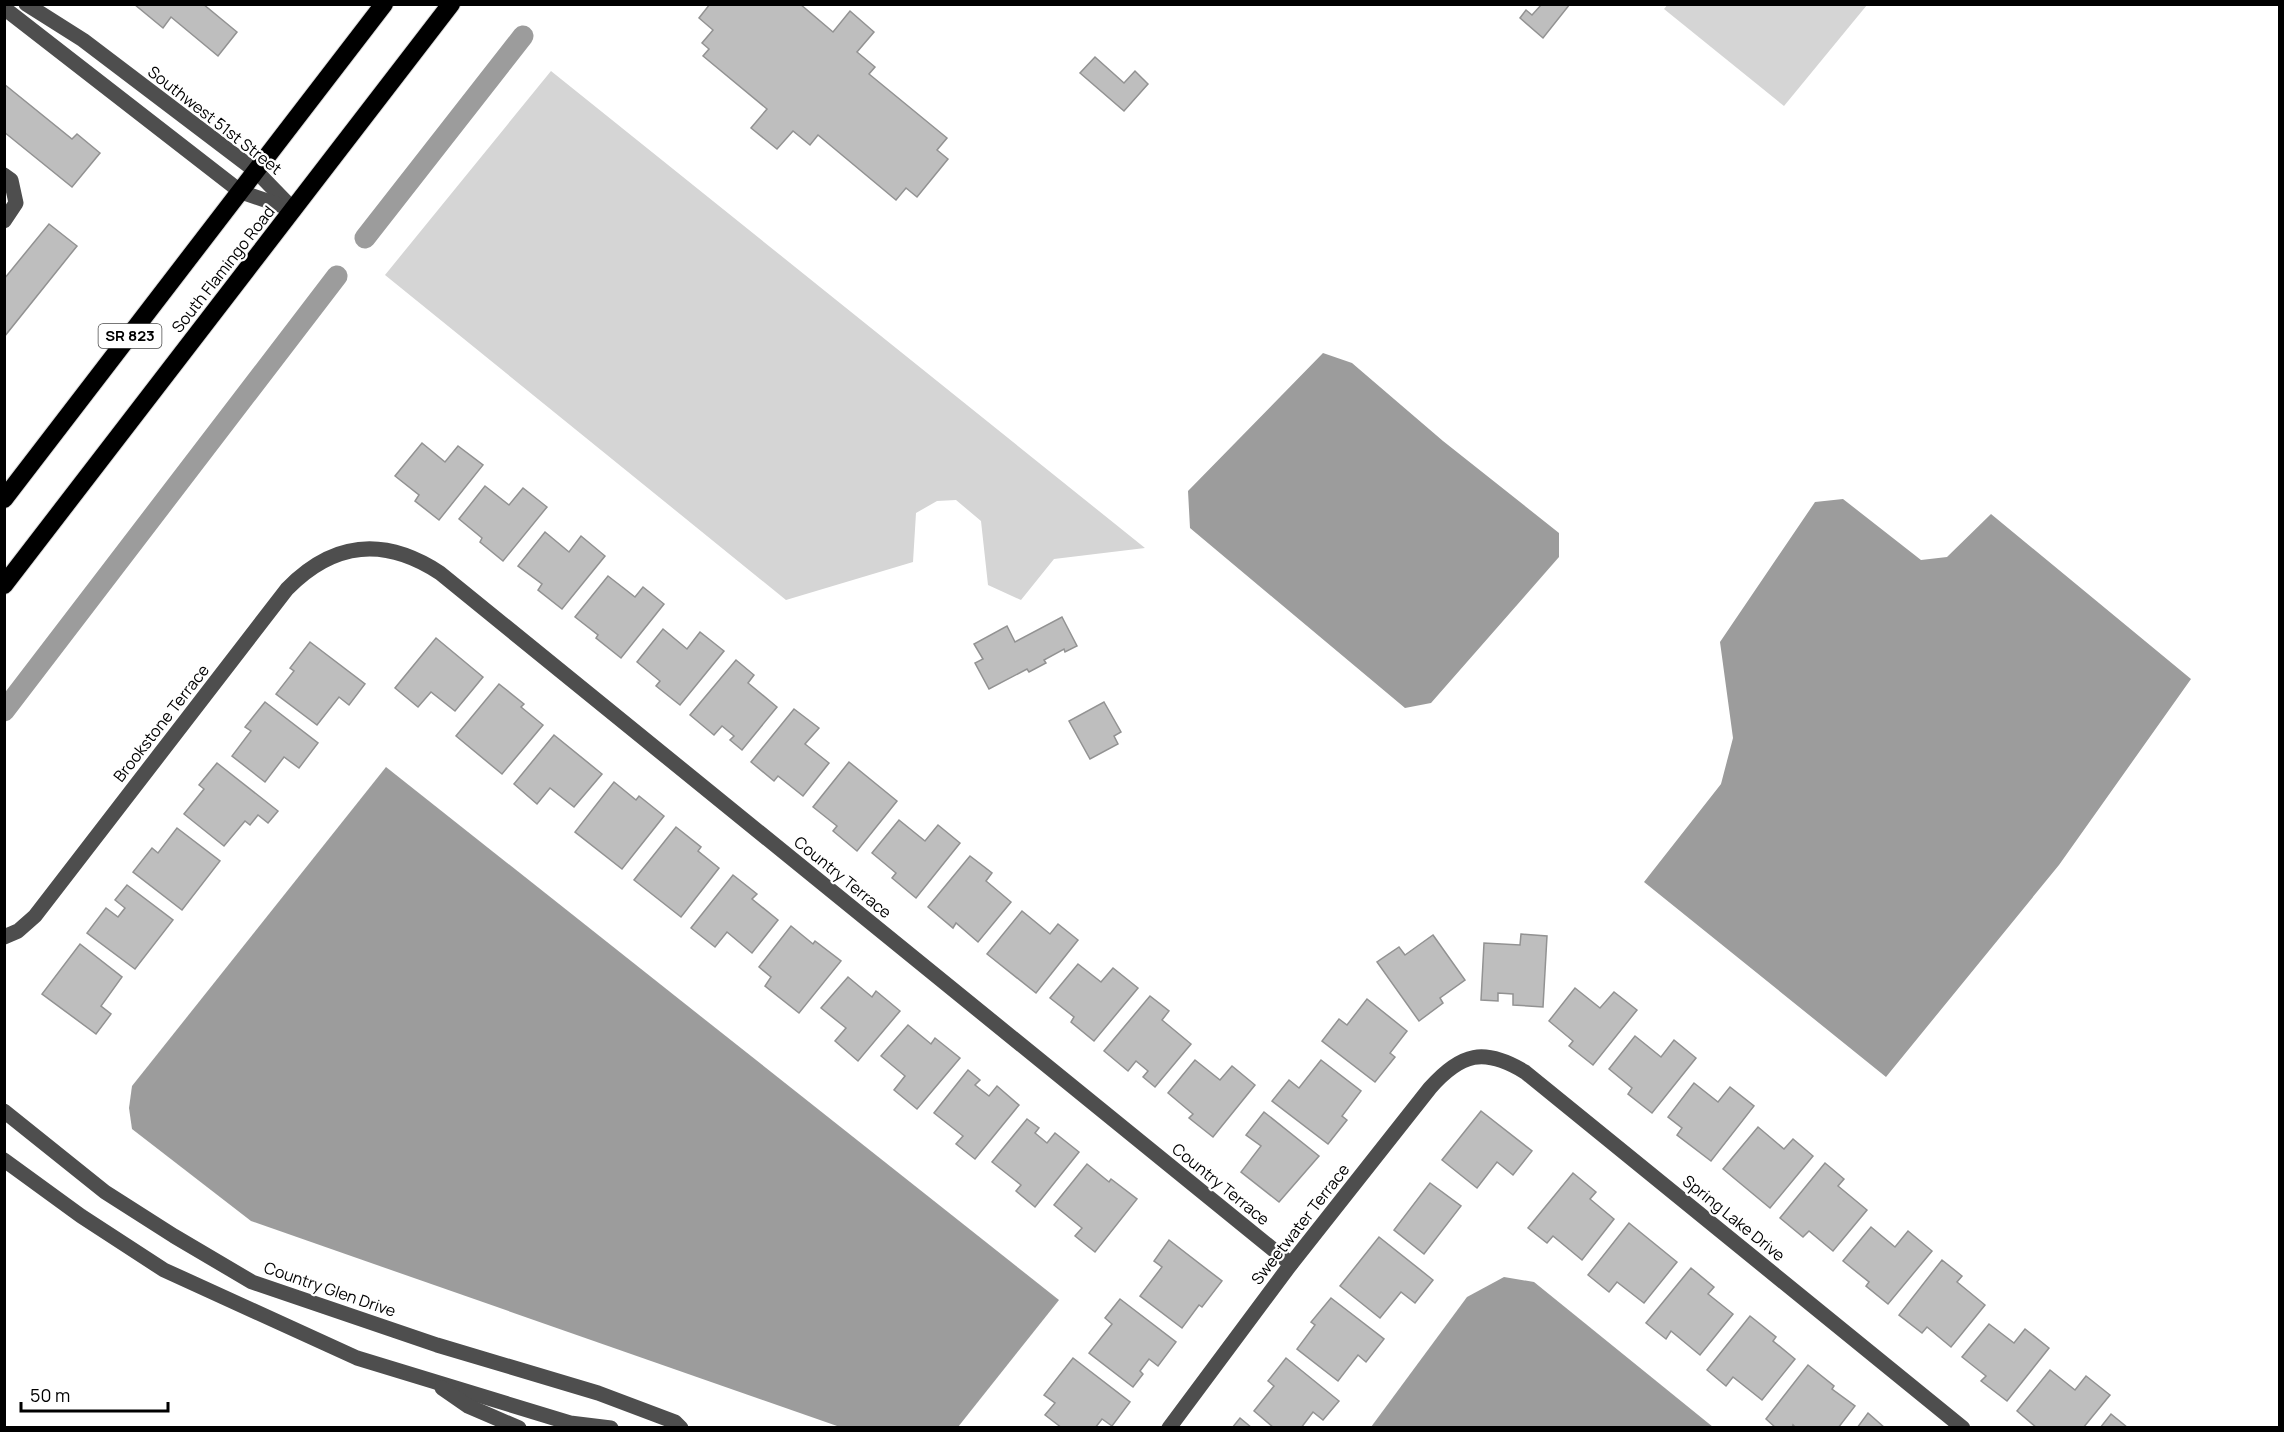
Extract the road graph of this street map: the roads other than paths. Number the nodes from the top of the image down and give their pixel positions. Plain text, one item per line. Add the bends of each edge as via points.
1 (26, 4) edge
2 (384, 4) edge
3 (451, 4) edge
4 (4, 8) edge
5 (256, 172) junction
6 (8, 177) edge
7 (241, 192) junction
8 (294, 210) junction
9 (4, 221) edge
10 (4, 499) edge
11 (359, 550) joint
12 (4, 585) edge
13 (4, 937) edge
14 (1473, 1058) joint
15 (4, 1111) edge
16 (4, 1160) edge
17 (1291, 1264) junction
18 (429, 1379) junction
19 (519, 1428) edge
20 (611, 1428) edge
21 (681, 1428) edge
22 (1168, 1428) edge
23 (1964, 1428) edge

1 - 5 street, Southwest 51st Street via 83,40
2 - 5 highway, South Flamingo Road / SR 823
3 - 8 highway, South Flamingo Road / SR 823
4 - 7 street, Southwest 51st Street
5 - 7 highway, South Flamingo Road / SR 823
5 - 8 street, Southwest 51st Street
6 - 9 street via 16,203
7 - 8 street, Southwest 51st Street
7 - 10 highway, South Flamingo Road / SR 823
8 - 12 highway, South Flamingo Road / SR 823
11 - 13 street, Brookstone Terrace via 343,552 314,566 287,589 35,916
11 - 17 street, Country Terrace via 392,550 412,556 440,573
14 - 17 street, Sweetwater Terrace via 1462,1060 1443,1073
14 - 23 street, Spring Lake Drive via 1496,1058 1525,1072
15 - 21 street, Country Glen Drive via 105,1192 252,1282 437,1345 598,1393 675,1422
16 - 18 street via 164,1270 357,1358
17 - 22 street, Sweetwater Terrace
18 - 19 street via 468,1406
18 - 20 street via 570,1423

